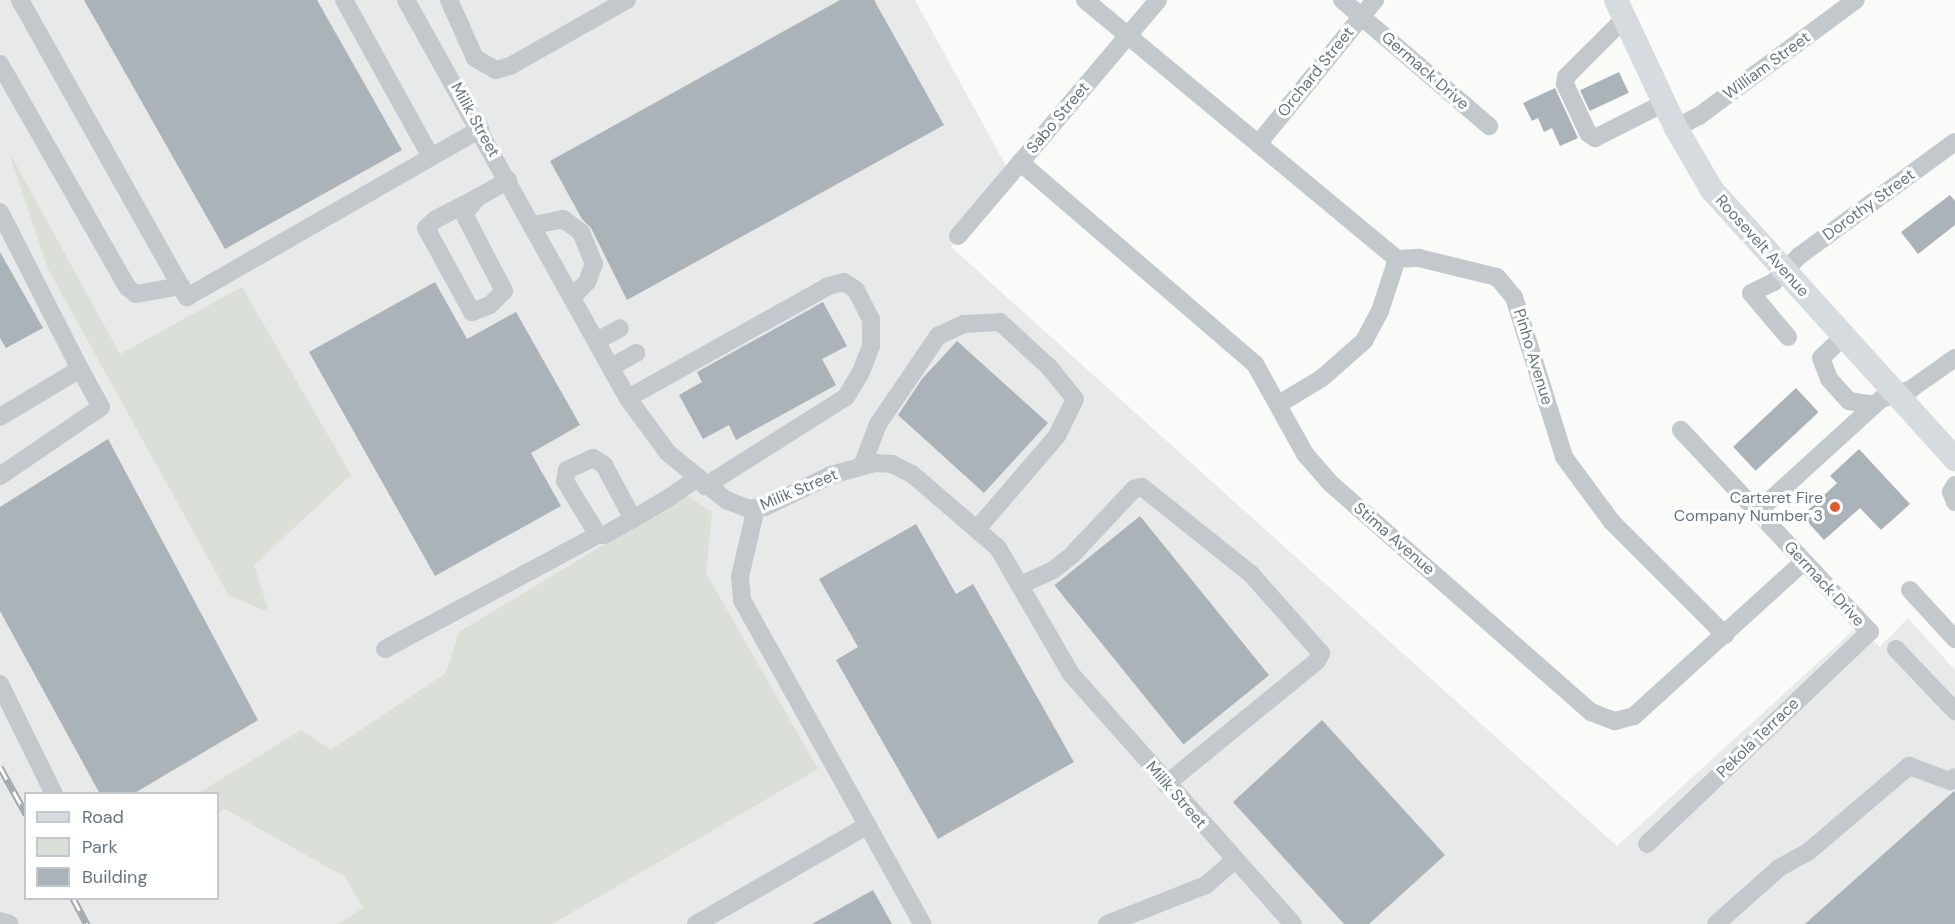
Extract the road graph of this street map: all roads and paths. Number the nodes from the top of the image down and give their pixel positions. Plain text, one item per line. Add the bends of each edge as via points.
1 (20, 0) edge
2 (344, 0) edge
3 (406, 0) edge
4 (449, 0) edge
5 (627, 0) edge
6 (1085, 0) edge
7 (1158, 0) edge
8 (1342, 0) edge
9 (1375, 0) edge
10 (1856, 0) edge
11 (1620, 9) edge
12 (1361, 16) junction
13 (1128, 36) junction
14 (0, 64) edge
15 (1664, 103) junction
16 (1490, 126) dead end
17 (1676, 128) junction
18 (480, 129) junction
19 (1955, 142) edge
20 (1258, 144) junction
21 (431, 157) junction
22 (1020, 162) junction
23 (508, 180) junction
24 (477, 198) junction
25 (0, 212) edge
26 (533, 225) junction
27 (958, 236) dead end
28 (1397, 259) junction
29 (1784, 271) junction
30 (181, 286) junction
31 (572, 297) junction
32 (620, 328) dead end
33 (1788, 337) dead end
34 (1843, 337) junction
35 (597, 341) junction
36 (636, 353) dead end
37 (1955, 358) edge
38 (610, 367) junction
39 (80, 369) junction
40 (1896, 396) junction
41 (628, 398) junction
42 (1279, 404) junction
43 (1873, 405) junction
44 (0, 417) edge
45 (1681, 430) dead end
46 (1955, 459) edge
47 (862, 466) junction
48 (0, 476) edge
49 (700, 483) junction
50 (1955, 485) edge
51 (1955, 502) edge
52 (756, 508) junction
53 (1757, 512) junction
54 (633, 519) junction
55 (978, 528) junction
56 (598, 535) junction
57 (1803, 562) junction
58 (1020, 585) junction
59 (1910, 591) dead end
60 (1870, 632) joint
61 (1725, 635) junction
62 (1955, 639) edge
63 (385, 649) dead end
64 (1896, 649) dead end
65 (0, 684) edge
66 (1955, 711) edge
67 (1955, 777) edge
68 (1166, 784) junction
69 (53, 792) edge
70 (868, 825) junction
71 (1647, 844) dead end
72 (1234, 860) junction
73 (0, 921) edge
74 (10, 924) edge
75 (696, 924) edge
76 (922, 924) edge
77 (1107, 924) edge
78 (1293, 924) edge
79 (1716, 924) edge

1 - 30 street
2 - 21 street
3 - 18 street, Milik Street
4 - 5 street via 476,58 495,70 512,65
6 - 13 street
7 - 13 street, Sabo Street
8 - 12 street, Germack Drive
9 - 12 street, Orchard Street
10 - 17 street, William Street
11 - 15 main road, Roosevelt Avenue
11 - 15 street via 1566,77 1574,104 1588,133 1595,138
12 - 16 street, Germack Drive
12 - 20 street, Orchard Street
13 - 20 street
13 - 22 street, Sabo Street
14 - 30 street via 127,287 136,294
15 - 17 main road, Roosevelt Avenue
17 - 29 main road, Roosevelt Avenue via 1712,190
18 - 21 street
18 - 23 street, Milik Street
19 - 29 street, Dorothy Street
20 - 28 street
21 - 30 street via 187,297
22 - 27 street, Sabo Street
22 - 42 street, Stima Avenue via 1255,364
23 - 24 street
23 - 26 street, Milik Street
24 - 24 street via 464,214 504,291 490,305 472,312 426,228
25 - 39 street
26 - 31 street, Milik Street
26 - 31 street via 563,219 581,232 594,264 587,282
28 - 42 street via 1380,311 1364,340 1322,378
28 - 61 street, Pinho Avenue via 1419,258 1497,277 1514,297 1564,457 1612,522
29 - 33 street, Dorothy Street via 1774,282 1751,293
29 - 34 main road, Roosevelt Avenue
31 - 35 street, Milik Street
32 - 35 street
34 - 40 main road, Roosevelt Avenue
34 - 43 street via 1821,358 1829,378 1849,401
35 - 38 street, Milik Street
36 - 38 street
37 - 40 street
38 - 41 street, Milik Street
39 - 44 street
39 - 48 street via 101,407
40 - 43 street
40 - 46 main road, Roosevelt Avenue
41 - 49 street, Milik Street via 647,428
41 - 49 street via 828,286 844,282 856,290 871,319 871,346 846,397
42 - 61 street, Stima Avenue via 1305,454 1329,482 1591,712 1615,721 1634,716
43 - 53 street
45 - 53 street, Germack Drive
47 - 52 street, Milik Street via 831,475
47 - 55 street, Milik Street via 892,464 912,474
47 - 55 street via 878,424 938,336 964,324 1000,322 1049,367 1075,399 1058,436
49 - 52 street, Milik Street via 730,503
49 - 54 street
50 - 51 street via 1951,492
52 - 70 street via 740,578 741,600
53 - 57 street, Germack Drive
54 - 56 street
54 - 56 street via 604,465 593,458 579,462 567,470 565,481
55 - 58 street, Milik Street via 998,549
56 - 63 street
57 - 60 street, Germack Drive
57 - 61 street, Stima Avenue
58 - 68 street, Milik Street via 1071,674
58 - 68 street via 1053,570 1072,555 1134,489 1142,487 1251,574 1321,653 1317,661
59 - 62 street
60 - 71 street, Pekola Terrace
64 - 66 street
65 - 69 street
67 - 79 street via 1950,781 1909,766 1808,852 1779,868
68 - 72 street, Milik Street
70 - 75 street
70 - 76 street
72 - 77 street via 1206,885
72 - 78 street, Milik Street
73 - 74 street

